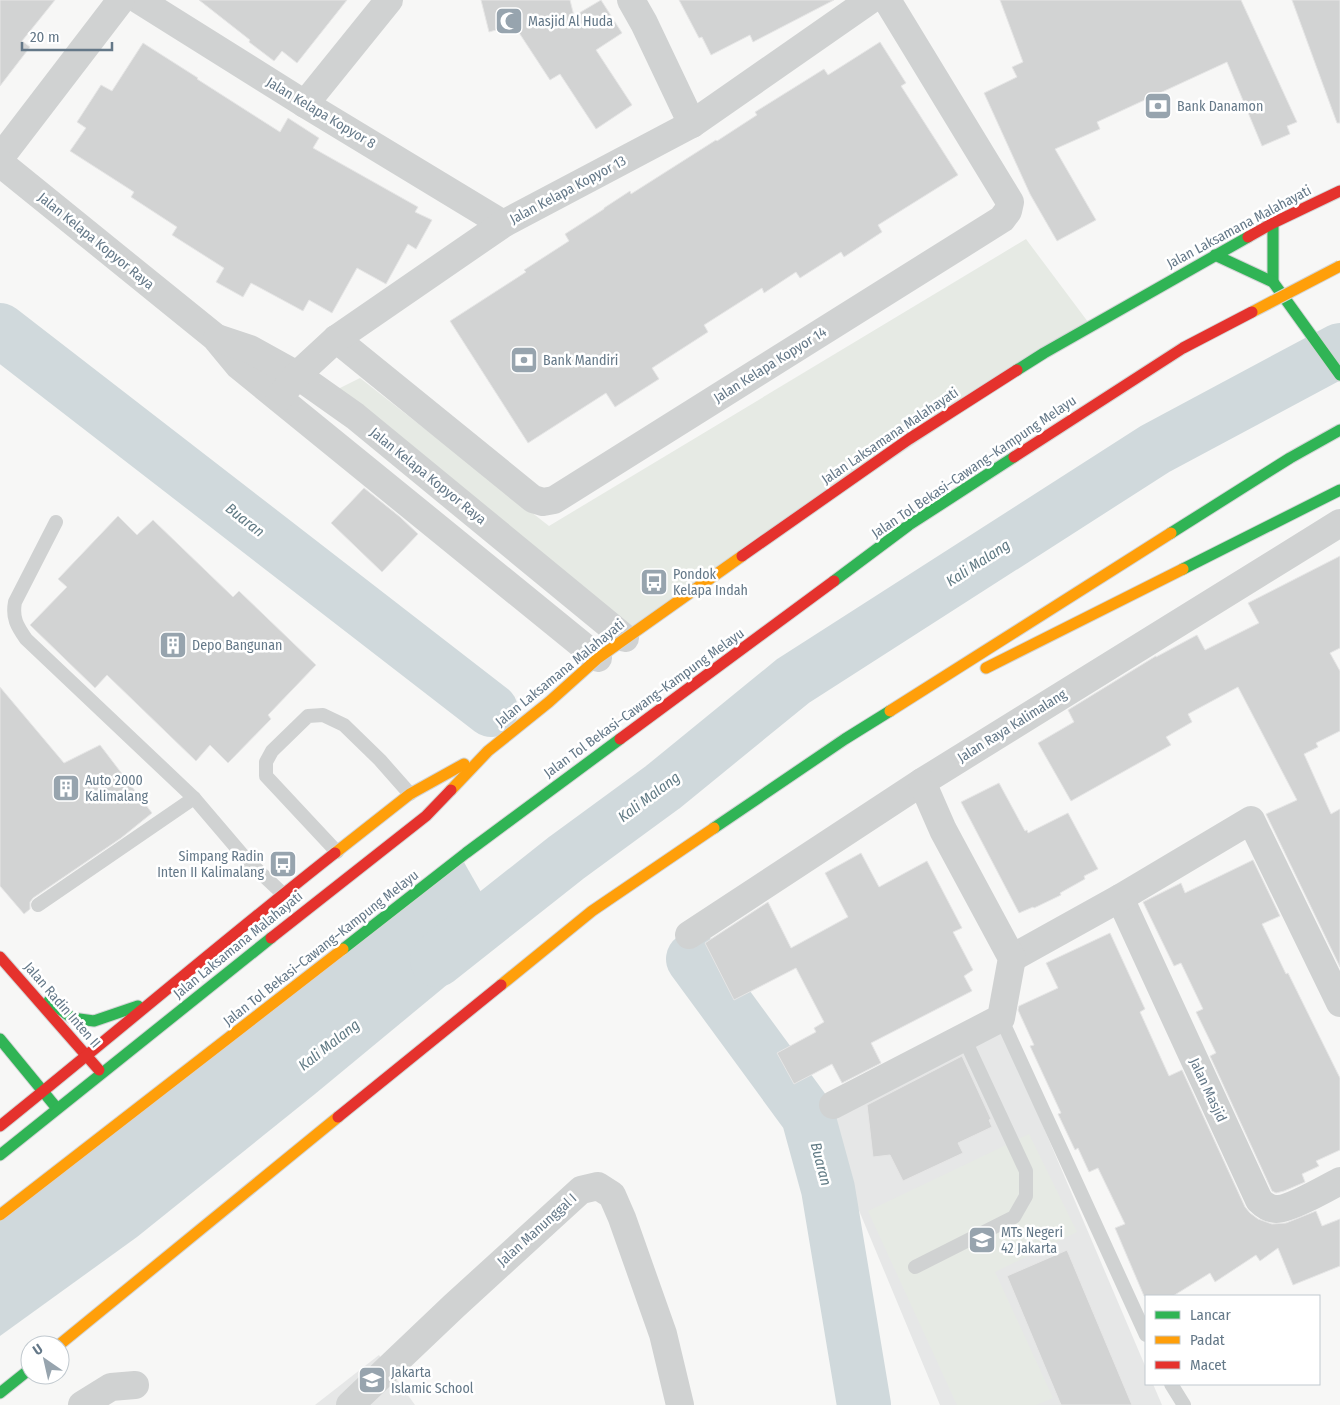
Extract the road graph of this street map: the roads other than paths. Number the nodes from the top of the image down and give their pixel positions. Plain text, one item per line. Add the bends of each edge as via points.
1 (121, 0) edge
2 (140, 0) edge
3 (389, 0) edge
4 (631, 0) edge
5 (870, 0) edge
6 (887, 0) edge
7 (305, 104) junction
8 (692, 124) junction
9 (0, 158) edge
10 (0, 163) edge
11 (1340, 191) edge
12 (1273, 223) junction
13 (504, 224) junction
14 (1215, 255) junction
15 (1340, 266) edge
16 (1276, 286) junction
17 (215, 337) junction
18 (336, 339) junction
19 (1340, 375) edge
20 (297, 376) junction
21 (280, 398) junction
22 (1340, 430) edge
23 (1340, 490) edge
24 (56, 522) dead end
25 (1340, 523) edge
26 (625, 638) junction
27 (598, 658) junction
28 (977, 673) dead end
29 (950, 686) dead end
30 (845, 739) junction
31 (488, 751) junction
32 (922, 782) junction
33 (410, 794) junction
34 (194, 798) junction
35 (337, 852) junction
36 (283, 894) junction
37 (1120, 898) junction
38 (38, 905) dead end
39 (689, 935) dead end
40 (0, 956) edge
41 (1012, 958) junction
42 (23, 983) junction
43 (153, 1002) junction
44 (1340, 1003) edge
45 (1001, 1018) junction
46 (964, 1038) junction
47 (0, 1039) edge
48 (87, 1056) junction
49 (102, 1073) junction
50 (43, 1092) junction
51 (833, 1105) dead end
52 (57, 1109) junction
53 (0, 1126) edge
54 (0, 1155) edge
55 (1340, 1181) edge
56 (0, 1215) edge
57 (915, 1267) dead end
58 (1145, 1333) edge
59 (70, 1336) edge
60 (20, 1376) edge
61 (135, 1385) dead end
62 (1172, 1385) edge
63 (0, 1393) edge
64 (82, 1405) edge
65 (351, 1405) edge
66 (680, 1405) edge
67 (1184, 1405) edge

1 - 9 street
2 - 7 street, Jalan Kelapa Kopyor 8
3 - 7 street
4 - 8 street
5 - 8 street, Jalan Kelapa Kopyor 13
6 - 18 street, Jalan Kelapa Kopyor 14 via 1010,202 1008,211 1002,219 554,500 543,502 533,499
7 - 13 street, Jalan Kelapa Kopyor 8
8 - 13 street, Jalan Kelapa Kopyor 13
10 - 17 street, Jalan Kelapa Kopyor Raya
11 - 12 main road, Jalan Laksamana Malahayati
12 - 14 main road, Jalan Laksamana Malahayati
12 - 16 main road
13 - 18 street, Jalan Kelapa Kopyor 13
14 - 16 main road
14 - 26 main road, Jalan Laksamana Malahayati via 1044,353 909,439
15 - 56 main road, Jalan Tol Bekasi–Cawang–Kampung Melayu, bridge via 1183,348 909,525 466,854
16 - 19 main road
17 - 20 street, Jalan Kelapa Kopyor Raya via 250,349
17 - 21 street, Jalan Kelapa Kopyor Raya via 239,366
18 - 20 street, Jalan Kelapa Kopyor 13
20 - 21 street, Jalan Kelapa Kopyor 13
20 - 26 street, Jalan Kelapa Kopyor Raya via 355,416
21 - 27 street, Jalan Kelapa Kopyor Raya
22 - 30 main road via 1290,458
23 - 28 main road
24 - 34 lane via 15,602 15,622 26,639
25 - 32 street, Jalan Raya Kalimalang
26 - 27 main road, Jalan Laksamana Malahayati
27 - 31 main road, Jalan Laksamana Malahayati
29 - 30 main road
30 - 59 main road via 592,911
31 - 33 main road, Jalan Laksamana Malahayati
31 - 49 main road, Jalan Laksamana Malahayati via 426,816
32 - 39 street, Jalan Raya Kalimalang
32 - 41 street via 943,830
33 - 35 main road, Jalan Laksamana Malahayati
33 - 35 lane via 344,725 323,715 308,716 272,751 266,762 266,776
34 - 36 lane via 246,859
34 - 38 lane
35 - 36 main road, Jalan Laksamana Malahayati
36 - 43 main road, Jalan Laksamana Malahayati
37 - 41 street
37 - 44 street via 1251,820
37 - 55 street, Jalan Masjid via 1259,1200 1275,1210
40 - 42 main road, Jalan Radin Inten II
41 - 45 street
42 - 43 main road via 72,1018 94,1021
42 - 48 main road, Jalan Radin Inten II
43 - 48 main road, Jalan Laksamana Malahayati
45 - 46 street
45 - 58 lane
46 - 51 street
46 - 57 lane via 1026,1171 1026,1196 1014,1217
47 - 50 main road
48 - 49 main road, Jalan Radin Inten II
48 - 50 main road, Jalan Laksamana Malahayati
49 - 52 main road, Jalan Laksamana Malahayati
50 - 52 main road
50 - 53 main road, Jalan Laksamana Malahayati
52 - 54 main road, Jalan Laksamana Malahayati
60 - 63 main road
61 - 64 street via 111,1387
62 - 67 lane
65 - 66 street, Jalan Manunggal I via 581,1190 598,1186 612,1194 622,1218 663,1334

